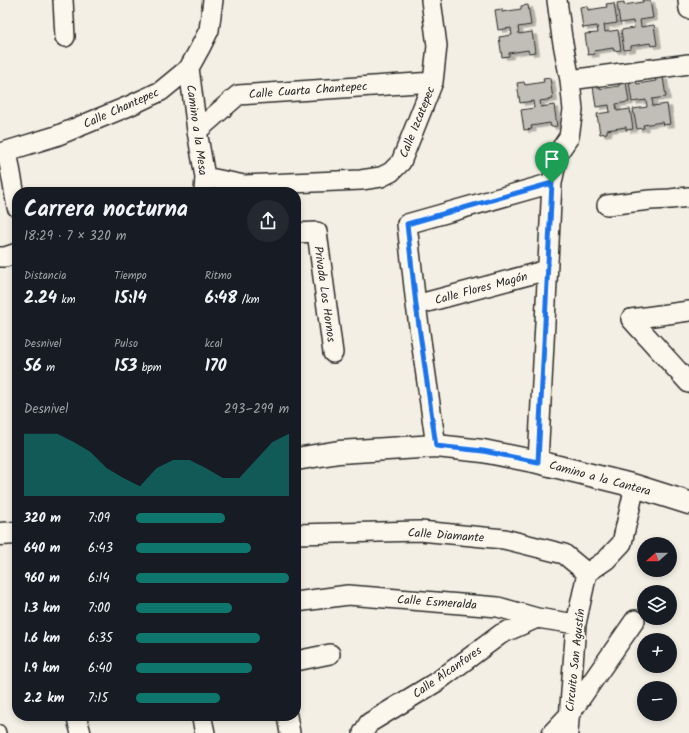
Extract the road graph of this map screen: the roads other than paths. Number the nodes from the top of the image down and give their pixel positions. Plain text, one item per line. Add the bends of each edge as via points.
1 (62, 0) edge
2 (213, 0) edge
3 (431, 0) edge
4 (556, 0) edge
5 (688, 0) edge
6 (689, 9) edge
7 (65, 37) dead end
8 (689, 64) edge
9 (189, 68) junction
10 (570, 80) junction
11 (432, 82) junction
12 (197, 131) junction
13 (3, 152) edge
14 (552, 183) junction
15 (204, 185) edge
16 (12, 187) edge
17 (689, 197) edge
18 (607, 205) dead end
19 (301, 233) edge
20 (12, 255) edge
21 (0, 257) edge
22 (547, 270) junction
23 (416, 305) junction
24 (689, 311) edge
25 (333, 354) dead end
26 (689, 383) edge
27 (436, 446) junction
28 (301, 458) edge
29 (538, 462) junction
30 (636, 486) junction
31 (689, 503) edge
32 (12, 533) edge
33 (0, 534) edge
34 (301, 534) edge
35 (587, 573) junction
36 (301, 601) edge
37 (537, 618) junction
38 (635, 620) dead end
39 (576, 624) junction
40 (330, 654) dead end
41 (301, 660) edge
42 (77, 721) edge
43 (289, 721) edge
44 (569, 724) edge
45 (81, 733) edge
46 (290, 733) edge
47 (363, 733) edge
48 (552, 733) edge

1 - 7 street
2 - 9 street, Calle Chantepec via 209,30
3 - 11 street, Calle Izcatepec via 437,46
4 - 10 street
5 - 6 street
8 - 10 street
9 - 12 street, Camino a la Mesa
9 - 13 street, Calle Chantepec via 161,91 129,106 56,136
10 - 14 street via 573,110 569,137 558,153
11 - 12 street, Calle Cuarta Chantepec via 238,95
11 - 15 street, Calle Izcatepec via 401,162 381,177 361,180
12 - 15 street, Camino a la Mesa
13 - 16 street
14 - 22 street
14 - 23 street via 407,224
17 - 18 street
19 - 25 street, Privada Los Hornos via 317,232
20 - 21 street
22 - 23 street, Calle Flores Magón
22 - 29 street
23 - 27 street
24 - 26 street via 631,319
27 - 28 street, Camino a la Cantera via 339,452
27 - 29 street, Camino a la Cantera via 483,451
29 - 30 street, Camino a la Cantera
30 - 31 street, Camino a la Cantera
30 - 35 street via 622,543 606,560
32 - 33 street
34 - 35 street, Calle Diamante via 420,531 504,539 564,554
35 - 39 street, Circuito San Agustín
36 - 37 street, Calle Esmeralda via 348,595 498,607
37 - 39 street, Calle Esmeralda
37 - 47 street, Calle Alcanfores via 501,634 438,681 369,723
38 - 44 street
39 - 44 street, Circuito San Agustín
40 - 41 street
42 - 45 street
43 - 46 street
44 - 48 street

